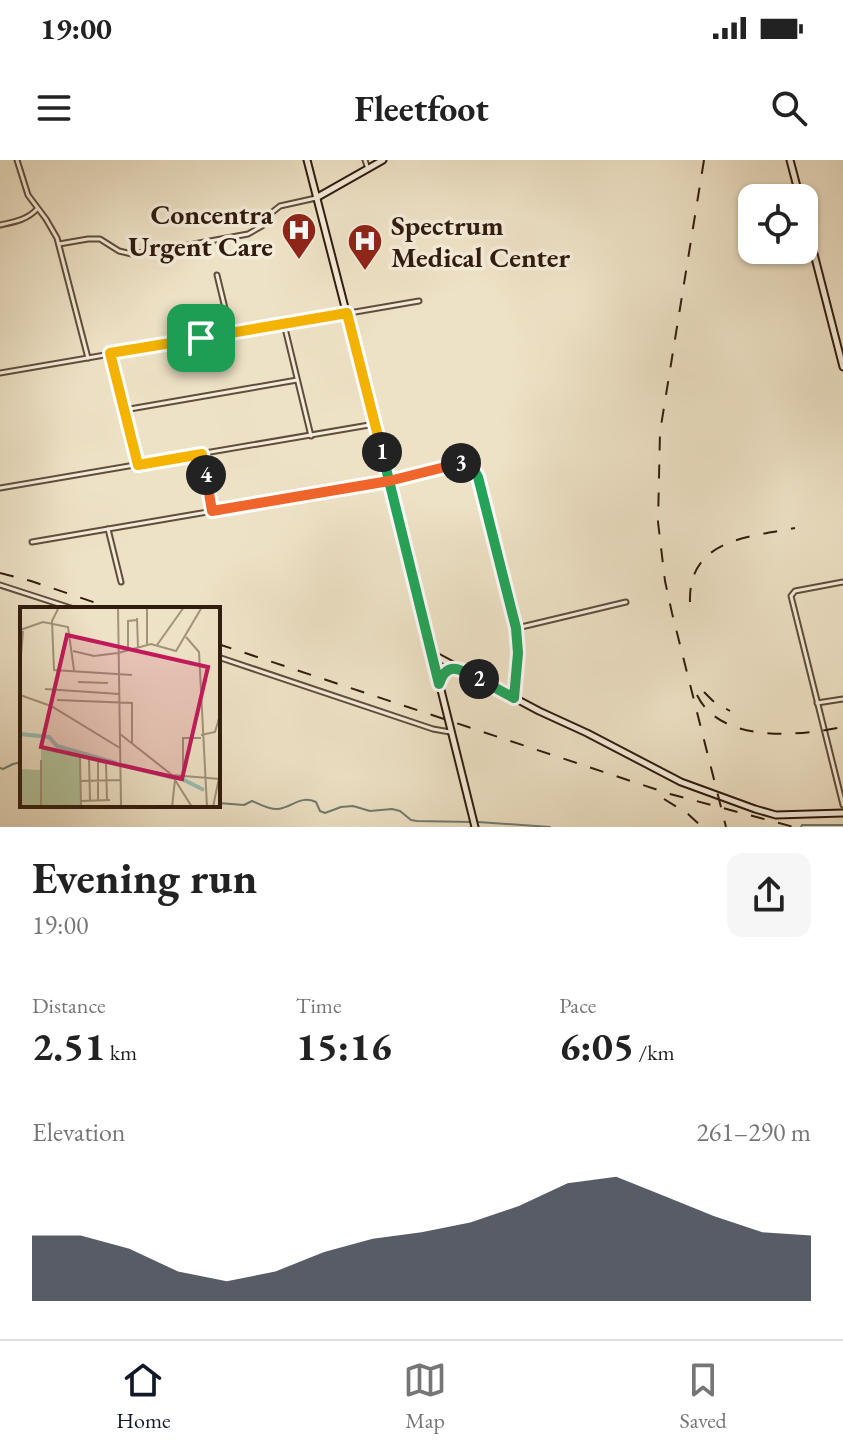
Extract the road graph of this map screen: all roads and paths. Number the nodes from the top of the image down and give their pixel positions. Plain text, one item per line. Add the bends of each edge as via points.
1 (17, 160) edge
2 (307, 160) edge
3 (365, 160) edge
4 (383, 160) edge
5 (790, 160) edge
6 (368, 169) junction
7 (796, 184) edge
8 (316, 198) junction
9 (37, 209) junction
10 (0, 225) edge
11 (59, 244) junction
12 (817, 264) edge
13 (217, 275) dead end
14 (419, 301) dead end
15 (347, 313) junction
16 (284, 324) junction
17 (231, 333) junction
18 (110, 353) junction
19 (88, 358) junction
20 (843, 367) edge
21 (0, 373) edge
22 (297, 380) junction
23 (124, 410) junction
24 (375, 424) junction
25 (311, 436) junction
26 (202, 454) junction
27 (138, 465) junction
28 (389, 481) junction
29 (0, 488) edge
30 (212, 511) junction
31 (108, 529) junction
32 (32, 542) dead end
33 (121, 582) dead end
34 (843, 584) edge
35 (0, 585) edge
36 (626, 602) dead end
37 (68, 607) edge
38 (516, 628) junction
39 (431, 654) junction
40 (220, 658) edge
41 (461, 670) junction
42 (439, 684) junction
43 (514, 698) junction
44 (843, 699) edge
45 (817, 703) junction
46 (451, 733) junction
47 (843, 805) edge
48 (843, 813) edge
49 (474, 826) edge

1 - 9 street
2 - 8 main road
3 - 6 street
4 - 6 main road
5 - 7 main road
6 - 8 main road
8 - 11 street via 280,206 256,231 228,238 132,254 100,239
8 - 15 main road
9 - 10 street via 22,220
9 - 11 street
11 - 19 street
12 - 20 main road
13 - 17 street
14 - 15 street
15 - 16 street
15 - 24 main road
16 - 17 street
16 - 22 street
17 - 18 street
18 - 19 street
18 - 23 street
19 - 21 street
22 - 23 street
22 - 25 street
23 - 27 street
24 - 25 street
24 - 28 main road
25 - 26 street
26 - 27 street
26 - 30 street
27 - 29 street
28 - 30 street
28 - 38 street via 461,463 474,470
28 - 39 main road
30 - 31 street
31 - 32 street
31 - 33 street
34 - 45 street via 791,593
35 - 37 street
36 - 38 street
38 - 43 street
39 - 41 main road
39 - 42 main road
40 - 46 street
41 - 42 main road via 447,670
41 - 43 main road
42 - 46 main road
43 - 48 main road via 681,782 755,809 783,815
44 - 45 street
45 - 47 street
46 - 49 main road

